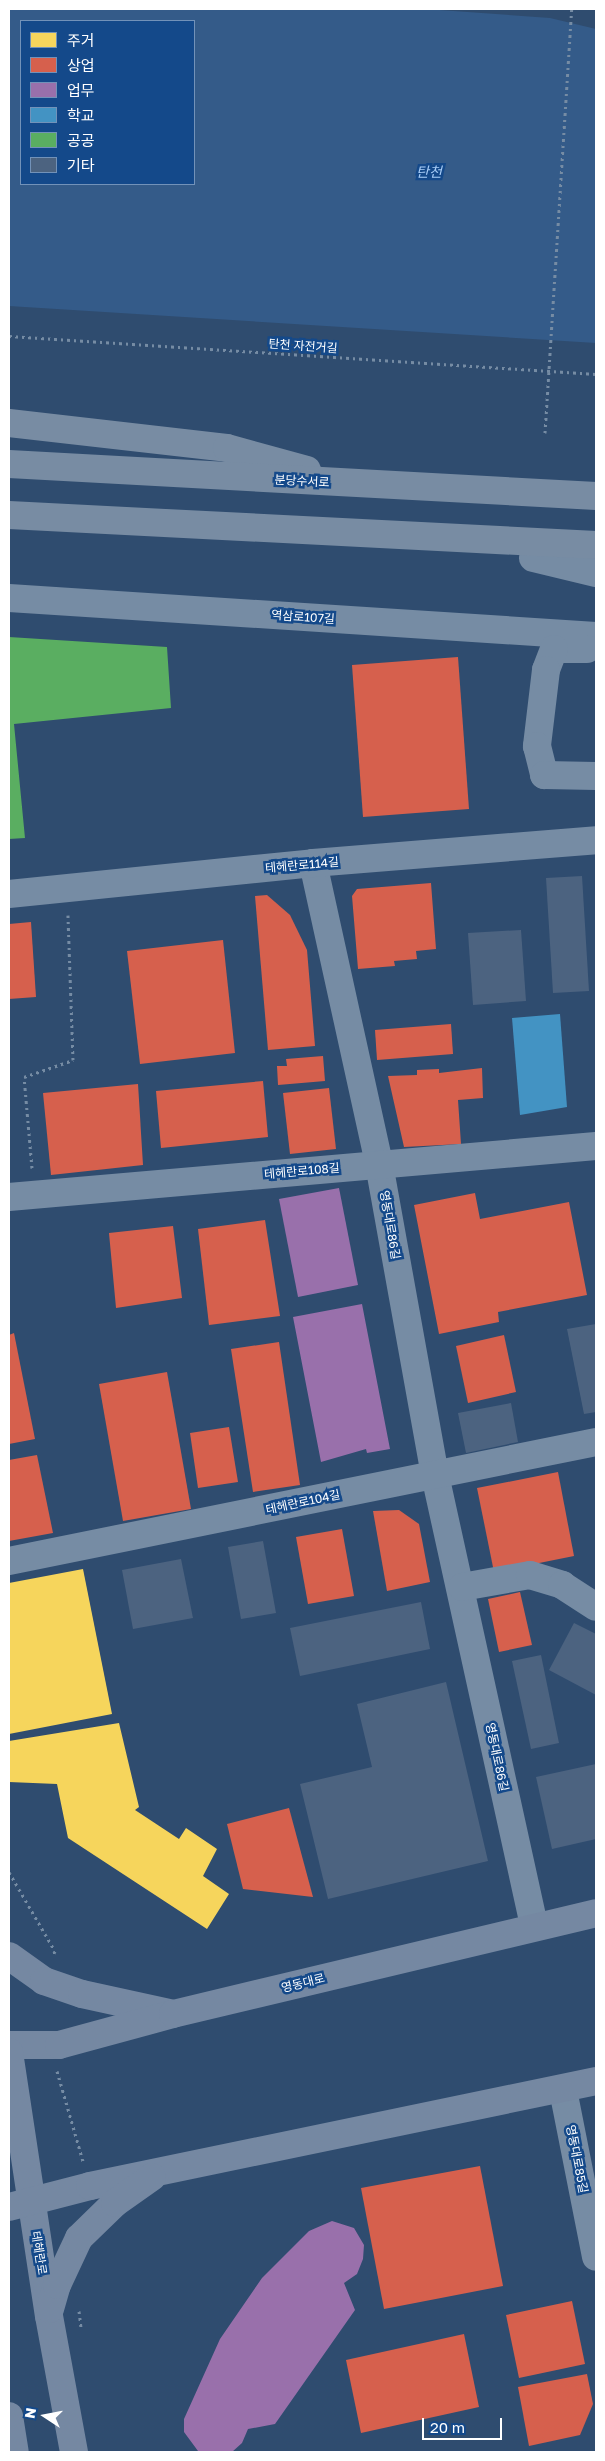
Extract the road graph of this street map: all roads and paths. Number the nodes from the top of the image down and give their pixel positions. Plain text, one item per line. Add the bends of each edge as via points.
1 (572, 9) edge
2 (9, 336) edge
3 (550, 371) junction
4 (596, 374) edge
5 (9, 423) edge
6 (545, 433) dead end
7 (9, 464) edge
8 (364, 485) junction
9 (596, 496) edge
10 (9, 515) edge
11 (596, 545) edge
12 (533, 558) dead end
13 (596, 573) edge
14 (9, 598) edge
15 (596, 636) edge
16 (596, 648) edge
17 (596, 776) edge
18 (596, 840) edge
19 (313, 863) junction
20 (67, 889) junction
21 (9, 894) edge
22 (596, 1146) edge
23 (379, 1164) junction
24 (22, 1196) edge
25 (596, 1442) edge
26 (435, 1475) junction
27 (9, 1561) edge
28 (462, 1587) junction
29 (596, 1607) edge
30 (9, 1872) edge
31 (596, 1913) edge
32 (534, 1927) junction
33 (9, 1956) edge
34 (44, 1981) junction
35 (173, 2014) junction
36 (9, 2044) edge
37 (49, 2045) junction
38 (9, 2052) edge
39 (596, 2081) edge
40 (563, 2090) junction
41 (161, 2171) junction
42 (90, 2186) junction
43 (20, 2205) edge
44 (596, 2257) edge
45 (78, 2301) dead end
46 (49, 2316) junction
47 (81, 2330) dead end
48 (9, 2416) edge
49 (15, 2452) edge
50 (74, 2452) edge

1 - 3 path
2 - 3 path, 탄천 자전거길
3 - 4 path, 탄천 자전거길
3 - 6 path
5 - 8 highway via 227,448
7 - 8 highway, 분당수서로
8 - 9 highway, 분당수서로
10 - 11 highway
12 - 13 street
14 - 15 street, 역삼로107길
16 - 17 street via 554,649 546,670 537,746 544,775
18 - 19 street, 테헤란로114길
19 - 20 street, 테헤란로114길
19 - 23 street, 영동대로86길
20 - 21 street, 테헤란로114길
20 - 24 path via 74,1060 24,1077
22 - 23 street, 테헤란로108길
23 - 24 street, 테헤란로108길
23 - 26 street, 영동대로86길
25 - 26 street, 테헤란로104길
26 - 27 street, 테헤란로104길
26 - 28 street, 영동대로86길
28 - 29 street via 530,1575 562,1585
28 - 32 street, 영동대로86길
30 - 34 path via 55,1951
31 - 32 main road, 영동대로
32 - 35 main road, 영동대로
33 - 34 main road
34 - 35 main road via 82,1994
35 - 37 main road, 영동대로 via 60,2045
36 - 37 main road, 영동대로
37 - 42 path
38 - 43 main road, 테헤란로
39 - 40 main road
40 - 41 main road
40 - 44 street, 영동대로85길
41 - 42 main road
41 - 46 main road via 115,2203 79,2238 57,2285
42 - 43 main road
43 - 46 main road, 테헤란로
45 - 47 path
46 - 50 main road, 테헤란로
48 - 49 main road

